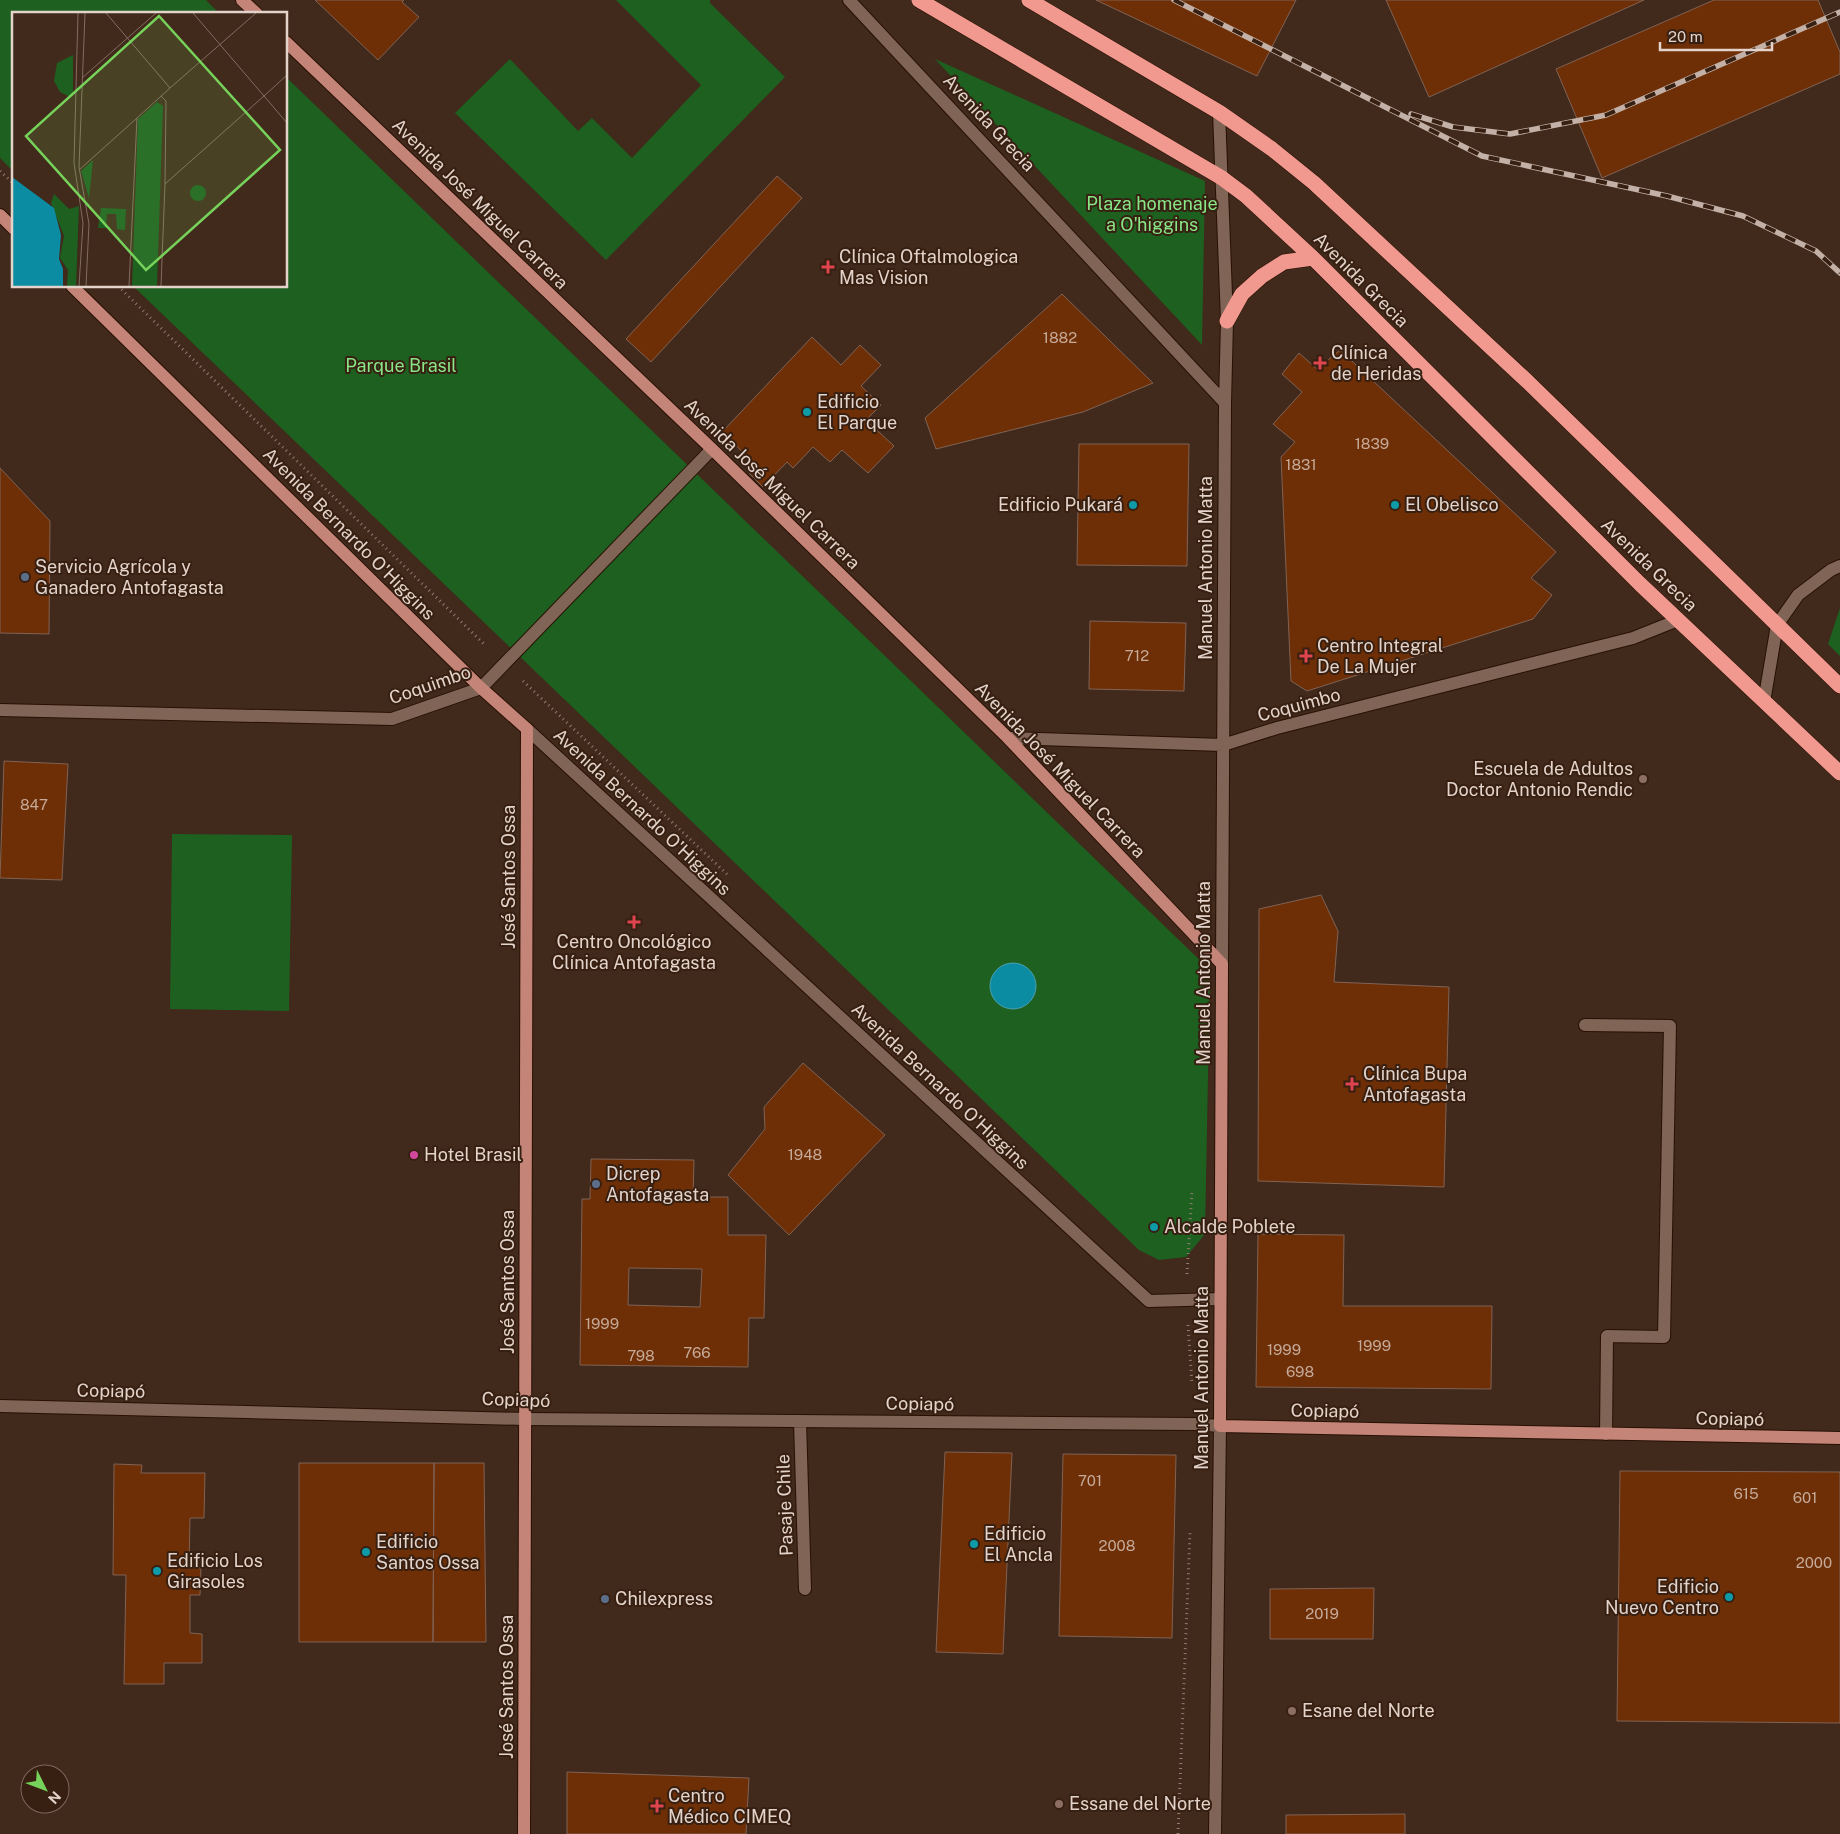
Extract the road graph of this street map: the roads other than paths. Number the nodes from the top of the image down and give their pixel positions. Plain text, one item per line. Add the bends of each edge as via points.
1 (242, 0) edge
2 (849, 0) edge
3 (919, 0) edge
4 (1029, 0) edge
5 (255, 12) edge
6 (288, 44) edge
7 (1219, 112) junction
8 (1222, 178) junction
9 (0, 215) edge
10 (12, 227) edge
11 (1313, 258) junction
12 (74, 288) edge
13 (1227, 320) junction
14 (1225, 403) junction
15 (712, 449) junction
16 (1840, 566) edge
17 (1678, 620) junction
18 (1777, 625) junction
19 (1840, 686) edge
20 (481, 688) junction
21 (1764, 702) junction
22 (0, 710) edge
23 (527, 729) junction
24 (1008, 738) junction
25 (1223, 745) junction
26 (1840, 773) edge
27 (1222, 964) junction
28 (1585, 1025) dead end
29 (1220, 1299) junction
30 (0, 1406) edge
31 (525, 1419) junction
32 (800, 1421) junction
33 (1220, 1426) junction
34 (1606, 1434) junction
35 (1840, 1438) edge
36 (805, 1588) dead end
37 (524, 1834) edge
38 (1215, 1834) edge

1 - 5 main road
2 - 14 street, Avenida Grecia
3 - 8 highway, Avenida Grecia
4 - 7 highway, Avenida Grecia
6 - 15 main road, Avenida José Miguel Carrera
7 - 8 street, Manuel Antonio Matta
7 - 18 highway, Avenida Grecia via 1314,182 1528,382
8 - 11 highway, Avenida Grecia
8 - 13 street, Manuel Antonio Matta
9 - 10 main road
11 - 13 highway via 1284,262 1262,276 1242,294
11 - 17 highway, Avenida Grecia
12 - 20 main road, Avenida Bernardo O'Higgins
13 - 14 street, Manuel Antonio Matta
14 - 25 street, Manuel Antonio Matta
15 - 20 street, Coquimbo
15 - 24 main road, Avenida José Miguel Carrera
16 - 18 street via 1798,595
17 - 21 highway, Avenida Grecia
17 - 25 street, Coquimbo via 1633,638 1277,728
18 - 19 highway, Avenida Grecia
18 - 21 street
20 - 22 street, Coquimbo via 392,719
20 - 23 main road, Avenida Bernardo O'Higgins
21 - 26 highway, Avenida Grecia
23 - 29 street, Avenida Bernardo O'Higgins via 1149,1301
23 - 31 main road, José Santos Ossa
24 - 25 street, Coquimbo
24 - 27 main road, Avenida José Miguel Carrera
25 - 27 street, Manuel Antonio Matta
27 - 29 main road, Manuel Antonio Matta
28 - 34 street via 1670,1026 1664,1337 1607,1336
29 - 33 main road, Manuel Antonio Matta
30 - 31 street, Copiapó
31 - 32 street, Copiapó
31 - 37 main road, José Santos Ossa
32 - 33 street, Copiapó
32 - 36 street, Pasaje Chile
33 - 34 main road, Copiapó
33 - 38 street, Manuel Antonio Matta
34 - 35 main road, Copiapó

